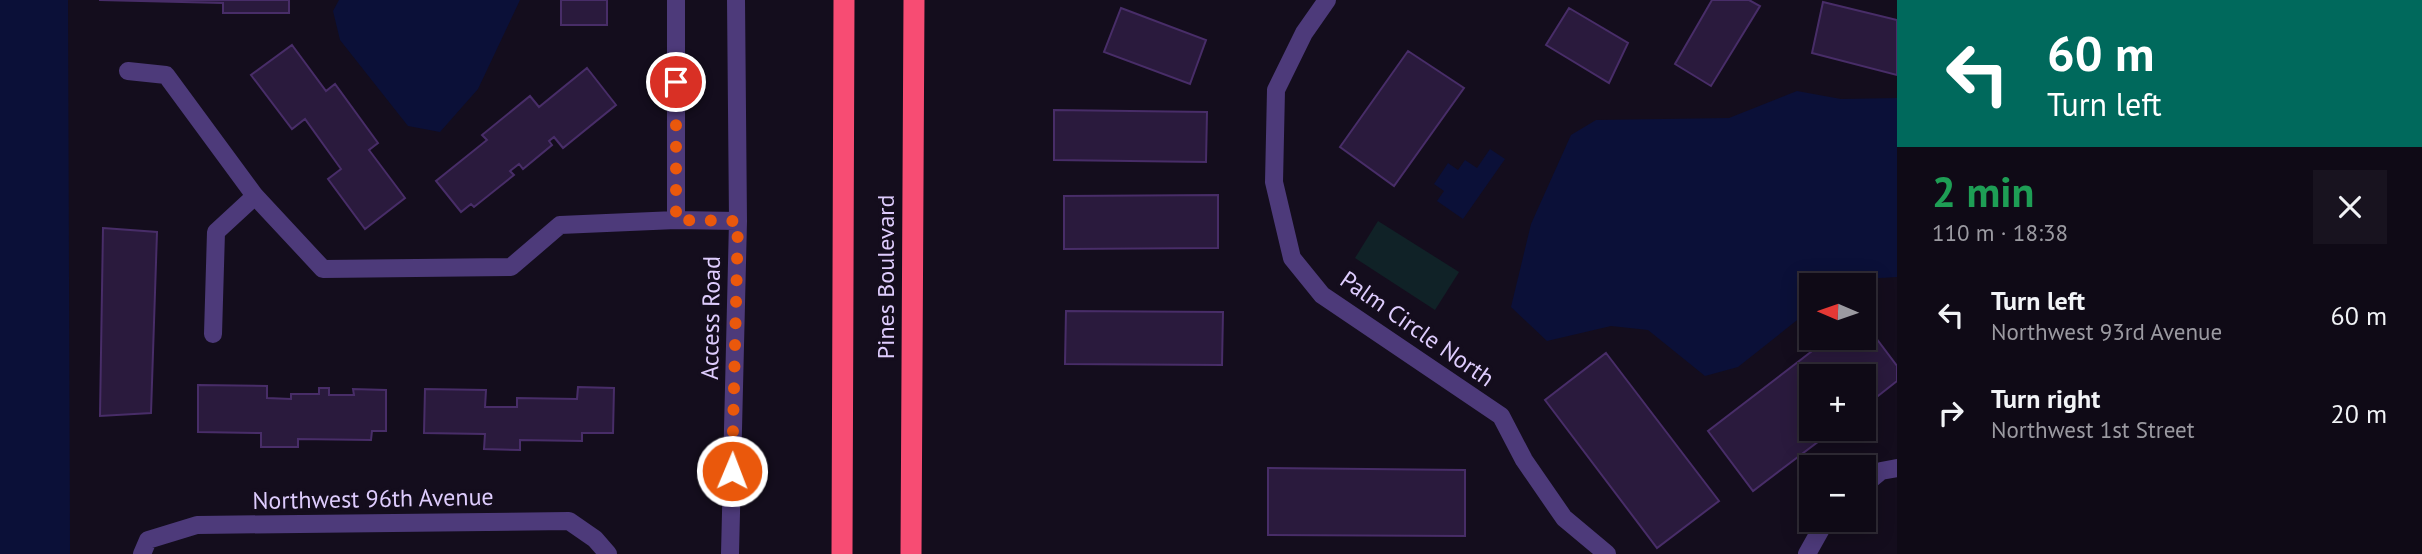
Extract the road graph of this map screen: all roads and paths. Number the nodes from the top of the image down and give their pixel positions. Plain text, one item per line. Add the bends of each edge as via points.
1 (676, 0) edge
2 (736, 0) edge
3 (844, 0) edge
4 (914, 0) edge
5 (1327, 0) edge
6 (128, 71) dead end
7 (255, 196) junction
8 (676, 220) junction
9 (738, 221) junction
10 (213, 334) dead end
11 (1897, 468) edge
12 (1876, 475) edge
13 (1819, 532) edge
14 (145, 547) edge
15 (608, 554) edge
16 (730, 554) edge
17 (842, 554) edge
18 (911, 554) edge
19 (1607, 554) edge
20 (1807, 554) edge

1 - 8 street
2 - 9 street, Access Road
3 - 17 highway, Pines Boulevard
4 - 18 highway, Pines Boulevard
5 - 19 street, Palm Circle North via 1304,33 1276,90 1274,182 1292,258 1322,295 1501,416 1524,460 1564,518
6 - 7 street via 166,75
7 - 8 street via 323,269 511,267 559,225
7 - 10 street via 216,232
8 - 9 street
9 - 16 street, Access Road
11 - 12 street
13 - 20 street
14 - 15 street, Northwest 96th Avenue via 197,525 569,521

